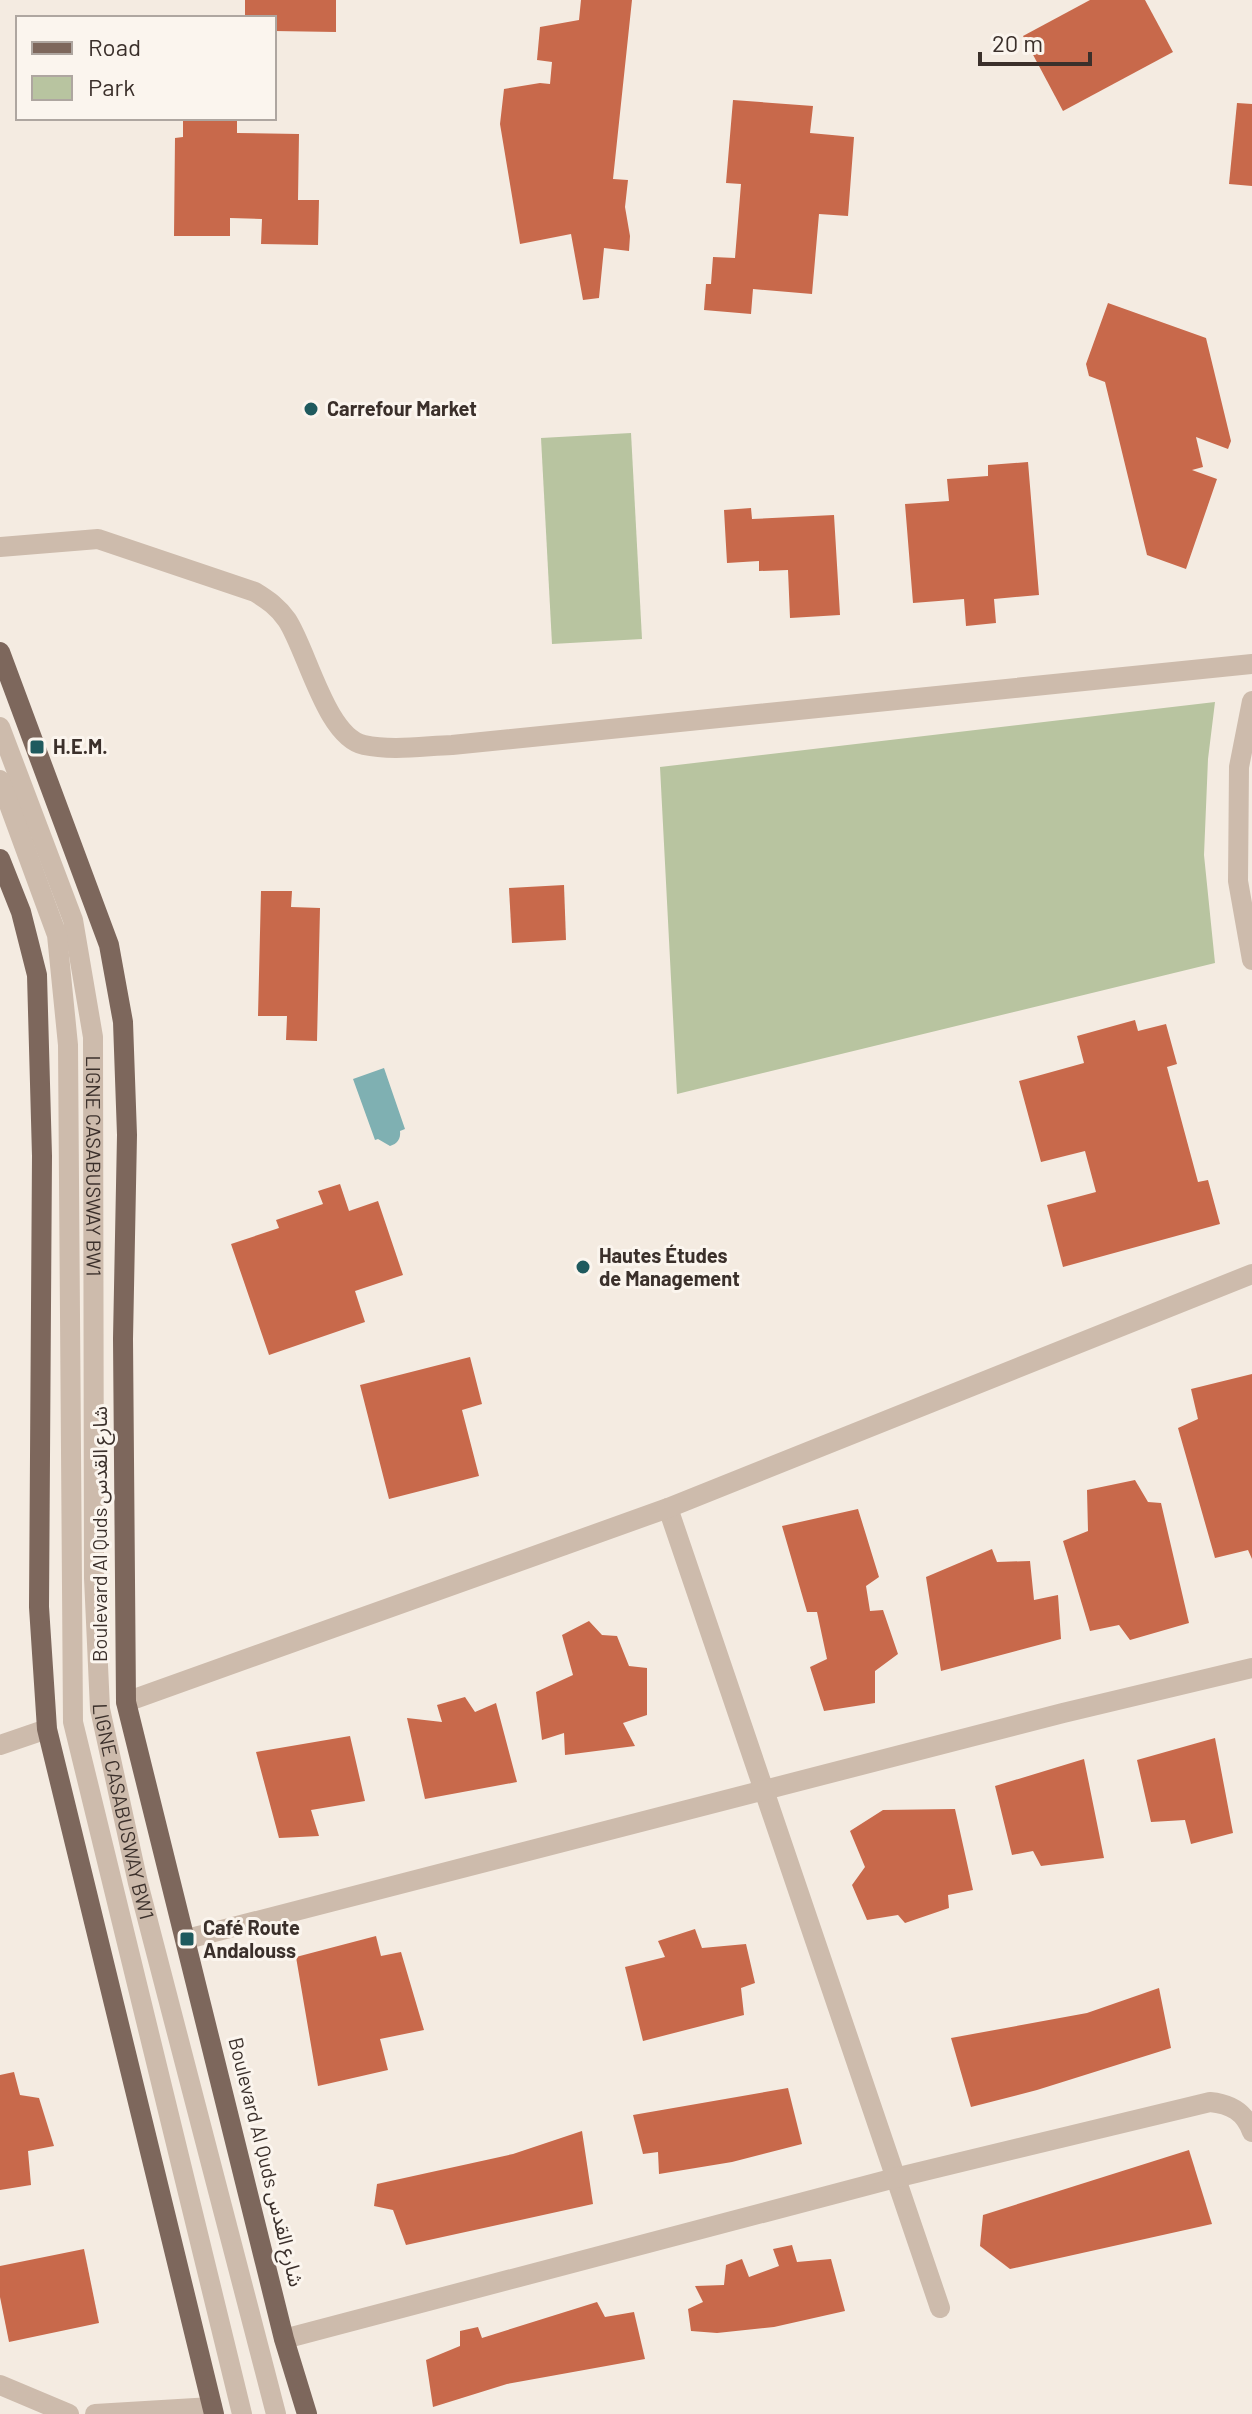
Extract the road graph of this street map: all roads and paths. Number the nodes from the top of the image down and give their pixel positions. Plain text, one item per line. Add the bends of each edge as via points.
1 (0, 547) edge
2 (0, 652) edge
3 (1252, 664) edge
4 (1252, 701) edge
5 (0, 727) edge
6 (0, 780) edge
7 (0, 859) edge
8 (1245, 880) edge
9 (1252, 960) edge
10 (1252, 1274) edge
11 (668, 1508) junction
12 (1252, 1668) edge
13 (126, 1702) junction
14 (47, 1729) junction
15 (0, 1745) edge
16 (764, 1791) junction
17 (187, 1939) junction
18 (1252, 2132) edge
19 (895, 2178) junction
20 (940, 2308) dead end
21 (284, 2339) junction
22 (0, 2385) edge
23 (213, 2411) edge
24 (69, 2414) edge
25 (95, 2414) edge
26 (242, 2414) edge
27 (276, 2414) edge
28 (307, 2414) edge

1 - 3 street via 98,539 255,592 290,624 323,700 344,734 361,745 452,745
2 - 13 main road, Boulevard Al Quds شارع القدس via 109,945 123,1022
4 - 8 street via 1239,767
5 - 27 street, LIGNE CASABUSWAY BW1 via 73,920 93,1037 94,1578 100,1709 138,1883
6 - 26 street, LIGNE CASABUSWAY BW1 via 57,935 68,1045 73,1722
7 - 14 main road via 37,975 42,1156 39,1607
8 - 9 street
10 - 11 street
11 - 13 street
11 - 16 street
12 - 16 street
13 - 17 main road, Boulevard Al Quds شارع القدس
14 - 15 street
14 - 23 main road
16 - 17 street
16 - 19 street
17 - 21 main road, Boulevard Al Quds شارع القدس
18 - 19 street via 1238,2110 1210,2102
19 - 20 street
19 - 21 street
21 - 28 main road, Boulevard Al Quds شارع القدس
22 - 24 street
23 - 25 street

